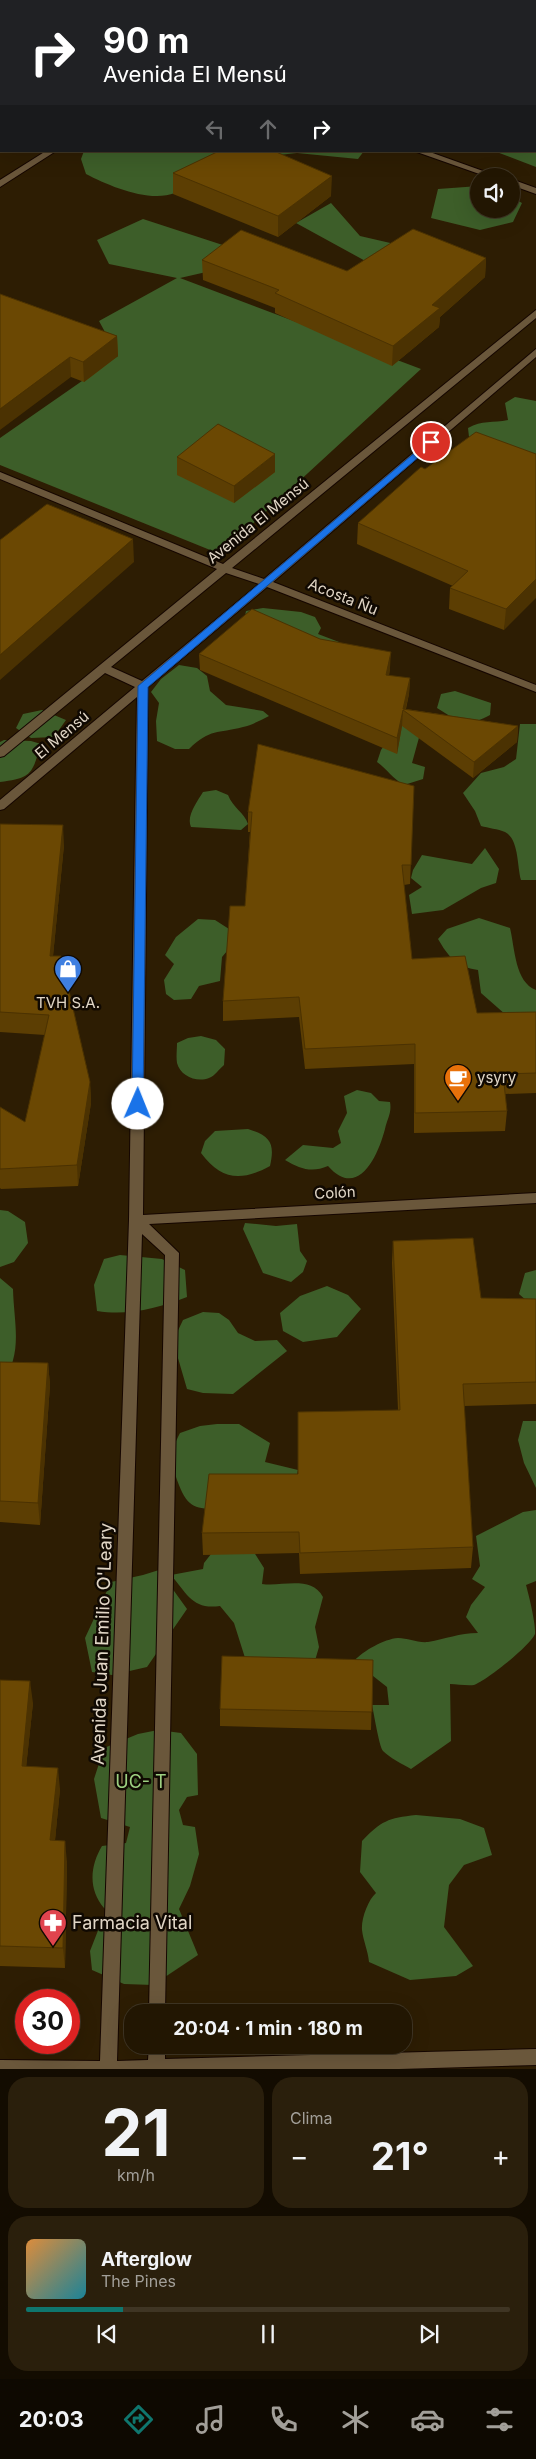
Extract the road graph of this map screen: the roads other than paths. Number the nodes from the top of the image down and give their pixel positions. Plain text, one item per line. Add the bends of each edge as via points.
1 (50, 152) edge
2 (421, 152) edge
3 (470, 168) edge
4 (0, 184) edge
5 (520, 185) edge
6 (536, 191) edge
7 (535, 316) edge
8 (536, 352) edge
9 (0, 475) edge
10 (223, 568) junction
11 (266, 583) junction
12 (104, 668) junction
13 (143, 686) junction
14 (536, 690) edge
15 (0, 753) edge
16 (0, 806) edge
17 (536, 1198) edge
18 (136, 1220) junction
19 (157, 2004) edge
20 (156, 2054) edge
21 (536, 2057) edge
22 (0, 2068) edge
23 (156, 2068) edge
24 (108, 2069) edge

1 - 4 street
2 - 3 street
5 - 6 street
7 - 10 street, Avenida El Mensú
8 - 11 street
9 - 10 street, Acosta Ñu
10 - 11 street, Acosta Ñu
10 - 12 street, Avenida El Mensú
11 - 13 street
11 - 14 street, Acosta Ñu
12 - 13 street
12 - 15 street, Avenida El Mensú
13 - 16 street, El Mensú
13 - 18 street, Avenida Juan Emilio O'Leary
17 - 18 street, Colón
18 - 19 street via 172,1253
18 - 24 street, Avenida Juan Emilio O'Leary
20 - 23 street
21 - 23 street
22 - 24 street
23 - 24 street

